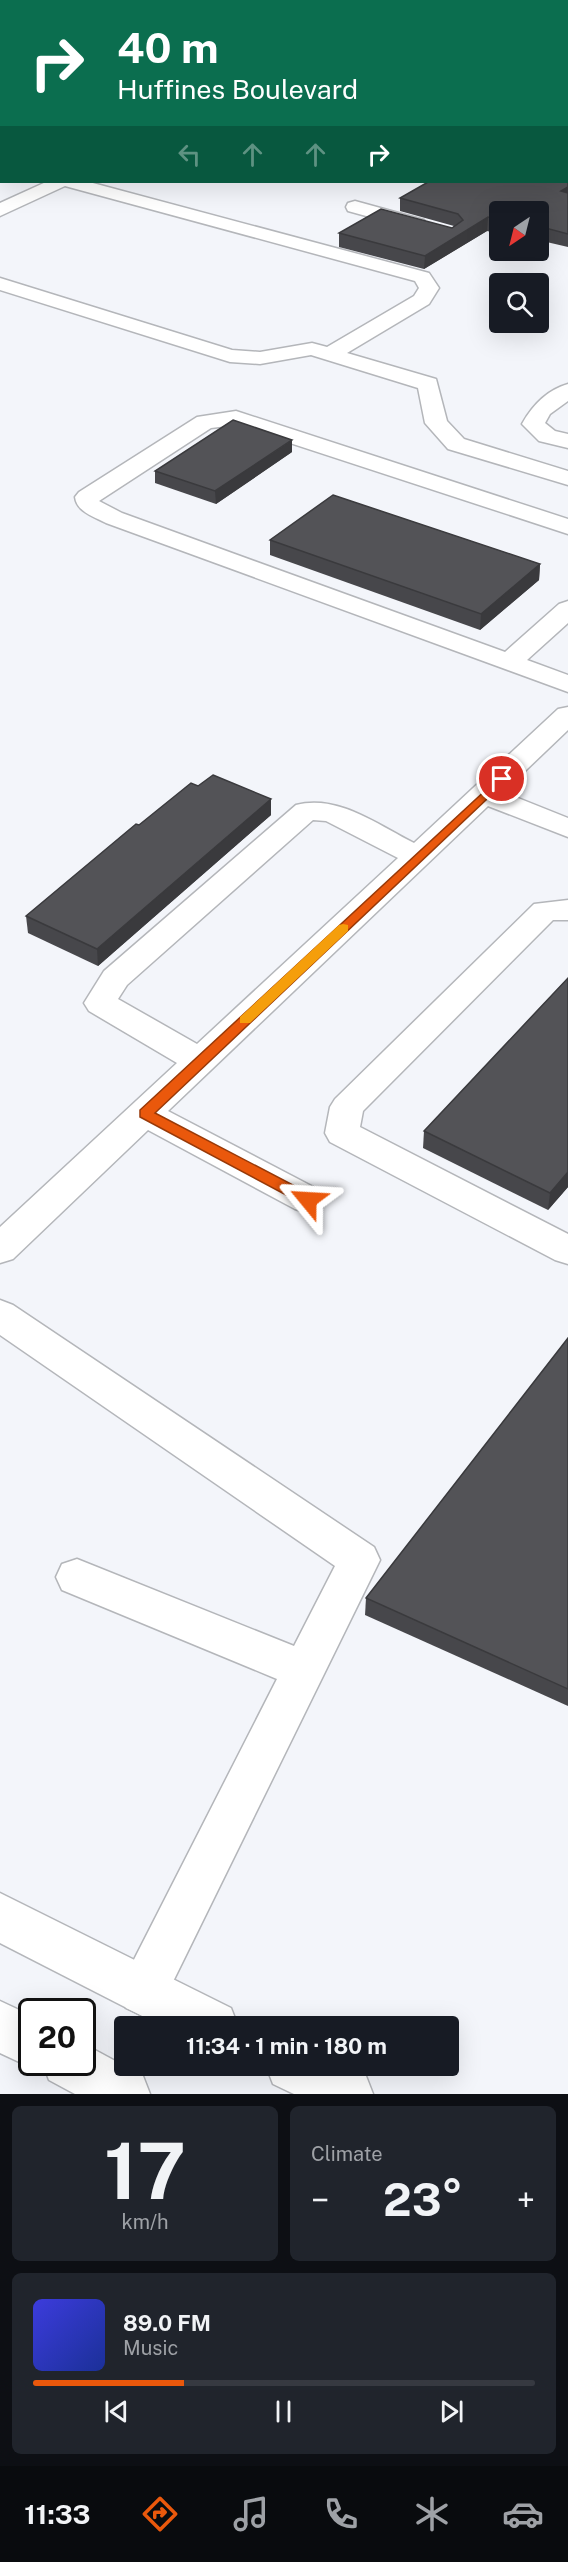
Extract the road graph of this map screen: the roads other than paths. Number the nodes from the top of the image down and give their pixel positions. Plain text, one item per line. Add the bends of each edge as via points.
1 (58, 183) edge
2 (74, 183) edge
3 (355, 207) dead end
4 (0, 210) edge
5 (440, 231) edge
6 (0, 284) edge
7 (330, 354) junction
8 (568, 391) edge
9 (568, 441) edge
10 (568, 478) edge
11 (568, 527) edge
12 (568, 609) edge
13 (509, 663) junction
14 (568, 684) edge
15 (568, 715) edge
16 (485, 795) junction
17 (568, 828) edge
18 (419, 857) junction
19 (568, 910) edge
20 (200, 1061) junction
21 (145, 1114) junction
22 (308, 1200) dead end
23 (0, 1249) edge
24 (568, 1250) edge
25 (0, 1315) edge
26 (77, 1577) dead end
27 (304, 1670) junction
28 (0, 1917) edge
29 (143, 1991) junction
30 (193, 2016) edge
31 (0, 2026) edge
32 (18, 2036) edge
33 (92, 2076) edge
34 (311, 2076) edge
35 (125, 2094) edge
36 (348, 2094) edge

1 - 4 street
2 - 7 street via 422,277 429,288 422,300
3 - 5 street
6 - 7 street via 230,356 260,358 312,349
7 - 10 street via 428,384 436,423 456,444
8 - 9 street via 541,410 533,424 547,436
11 - 13 street via 236,418 205,422 87,497 94,509 114,518
12 - 13 street
13 - 14 street
15 - 16 street
16 - 17 street
16 - 18 street
18 - 20 street
18 - 20 street via 332,813 306,811 116,978 100,1003
19 - 24 street via 545,911 382,1069 347,1107 342,1133
20 - 21 street
21 - 22 street
21 - 23 street
25 - 27 street via 359,1560
26 - 27 street
27 - 29 street
28 - 29 street
29 - 30 street
31 - 32 street
33 - 35 street
34 - 36 street

